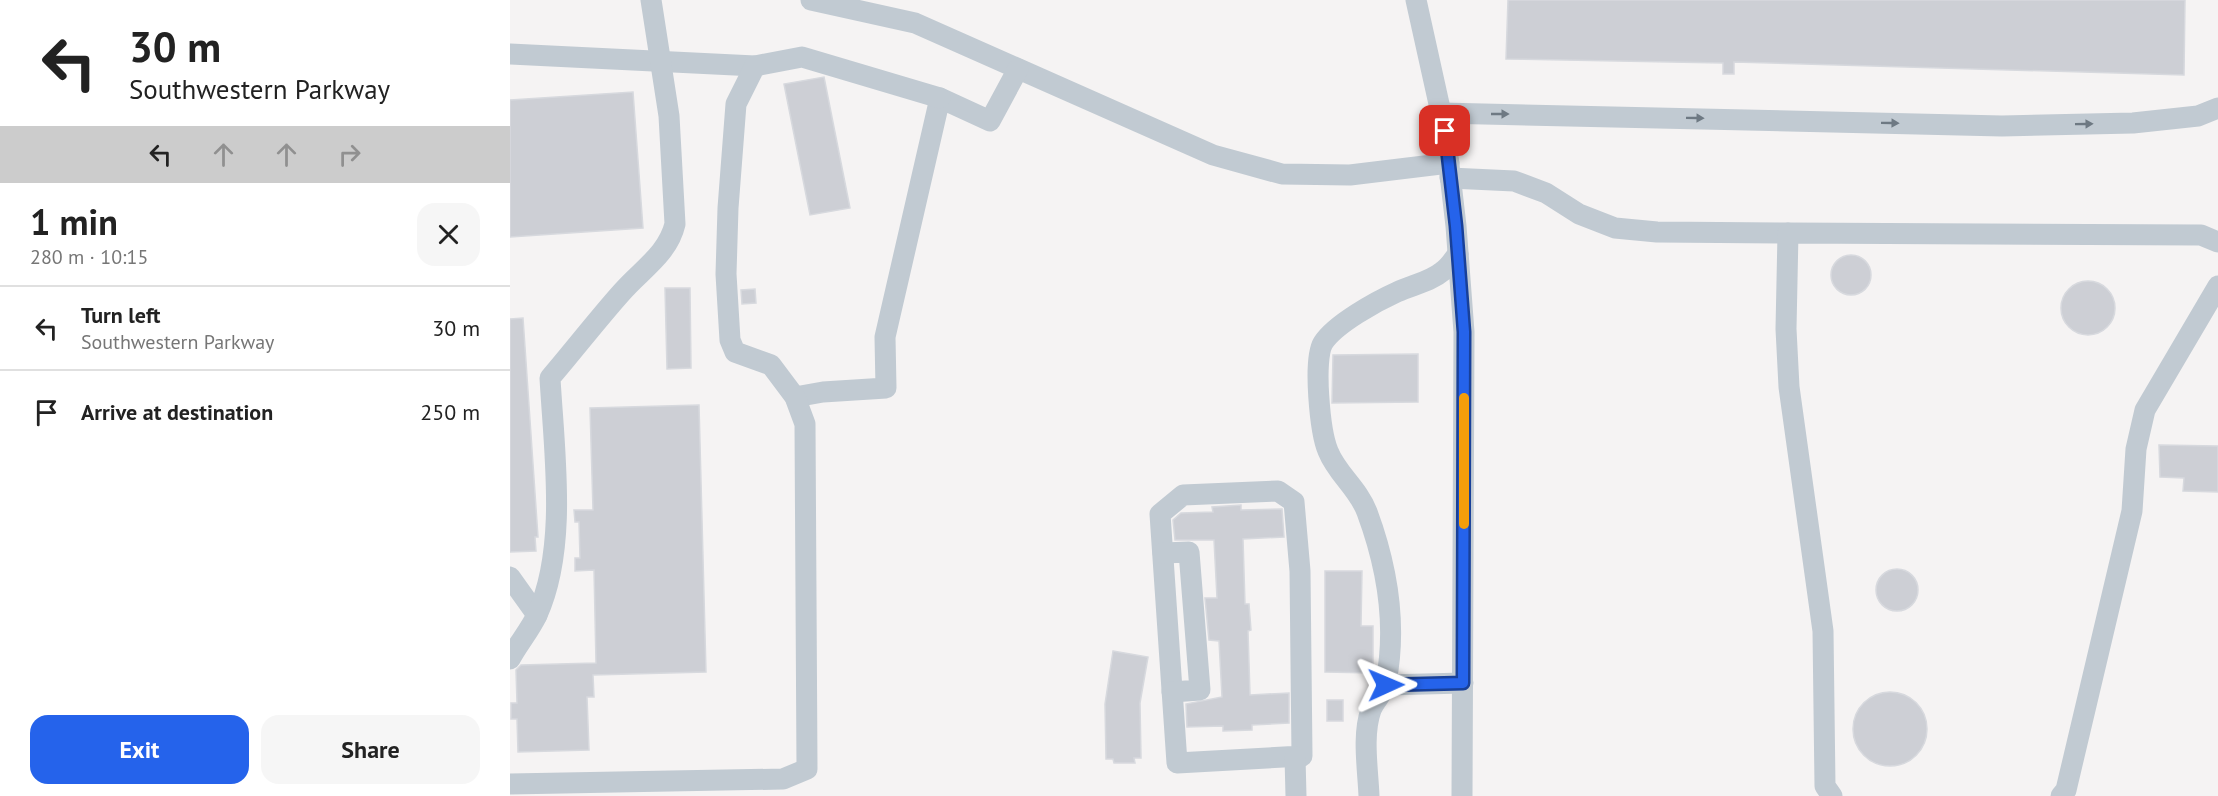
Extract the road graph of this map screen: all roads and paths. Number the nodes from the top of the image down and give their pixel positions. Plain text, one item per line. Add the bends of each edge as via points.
1 (651, 0) edge
2 (810, 0) edge
3 (1416, 0) edge
4 (510, 54) edge
5 (659, 61) junction
6 (755, 66) junction
7 (1018, 69) junction
8 (940, 98) junction
9 (2218, 108) edge
10 (1441, 114) junction
11 (1450, 170) junction
12 (1788, 233) junction
13 (2218, 242) edge
14 (1458, 254) junction
15 (2218, 286) edge
16 (795, 397) junction
17 (510, 577) edge
18 (537, 615) junction
19 (510, 658) edge
20 (1463, 683) junction
21 (1386, 685) junction
22 (1295, 757) junction
23 (510, 784) edge
24 (1296, 796) edge
25 (1369, 796) edge
26 (1462, 796) edge
27 (1832, 796) edge
28 (2061, 796) edge

1 - 5 street
2 - 7 street via 915,23
3 - 10 street
4 - 5 street
5 - 6 street
5 - 18 street via 669,116 675,224 662,251 550,378 554,555
6 - 8 street via 802,57
6 - 16 street via 736,104 726,274 730,340 735,352 771,365
7 - 8 street via 990,121
7 - 11 street via 1213,155 1282,174
8 - 16 street via 885,337 886,388
10 -> 9 street via 2002,126 2133,123 2198,116
10 - 11 street
11 - 12 street via 1514,181 1615,228
11 - 14 street
12 - 13 street via 2173,234 2200,235
12 - 27 street via 1789,387 1822,631 1825,786
14 - 20 street via 1464,353
14 - 21 street via 1436,276 1373,304 1333,331 1318,356 1328,451 1356,488 1367,511 1389,599 1392,631
15 - 28 street via 2145,410 2136,448 2132,511 2066,790
16 - 23 street via 805,424 807,769 783,779
17 - 18 street
18 - 19 street
20 - 21 street
20 - 26 street
21 - 25 street via 1372,709 1368,726
22 - 22 street via 1302,756 1300,571 1294,501 1278,491 1183,495 1160,514 1177,763
22 - 24 street

